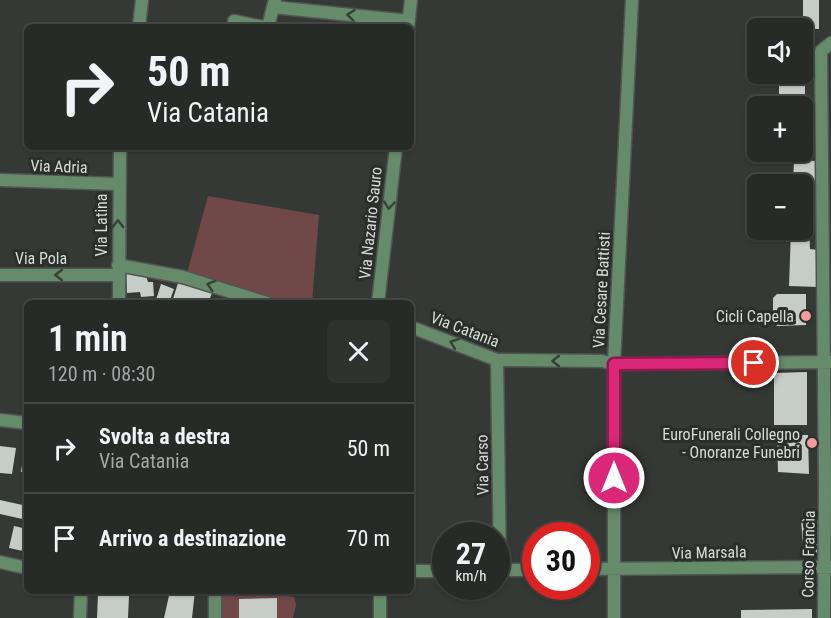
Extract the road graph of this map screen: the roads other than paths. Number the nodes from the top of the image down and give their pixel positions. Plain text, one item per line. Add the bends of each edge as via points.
1 (142, 0) edge
2 (411, 0) edge
3 (632, 0) edge
4 (274, 4) edge
5 (234, 21) dead end
6 (139, 24) edge
7 (248, 24) edge
8 (269, 24) edge
9 (409, 24) edge
10 (831, 43) edge
11 (120, 150) edge
12 (396, 150) edge
13 (0, 180) edge
14 (118, 184) junction
15 (118, 270) junction
16 (0, 275) edge
17 (119, 300) edge
18 (257, 300) edge
19 (378, 300) edge
20 (414, 328) edge
21 (497, 360) junction
22 (827, 363) edge
23 (614, 364) junction
24 (0, 420) edge
25 (24, 423) edge
26 (828, 491) edge
27 (499, 522) edge
28 (0, 562) edge
29 (24, 567) edge
30 (828, 567) edge
31 (600, 569) edge
32 (614, 569) junction
33 (414, 571) edge
34 (432, 571) edge
35 (81, 594) edge
36 (215, 594) edge
37 (380, 594) edge
38 (80, 618) edge
39 (215, 618) edge
40 (380, 618) edge
41 (614, 618) edge
42 (824, 618) edge

1 - 6 street
2 - 9 street
3 - 23 street, Via Cesare Battisti
4 - 8 street
9 -> 4 street
5 - 7 street
10 - 22 street, Corso Francia via 820,51
11 - 14 street, Via Latina
12 -> 19 street, Via Nazario Sauro
13 - 14 street, Via Adria
15 -> 14 street, Via Latina
15 -> 16 street, Via Pola
15 - 17 street, Via Latina
18 -> 15 street via 183,277
21 -> 20 street, Via Catania
23 -> 21 street, Via Catania
21 - 27 street, Via Carso
22 - 23 street, Via Catania
22 - 26 street, Corso Francia
23 - 32 street, Via Cesare Battisti
24 - 25 street
26 - 30 street, Corso Francia
28 - 29 street
30 - 32 street, Via Marsala
30 - 42 street, Corso Francia
31 - 32 street, Via Marsala
32 - 41 street, Via Cesare Battisti
33 - 34 street
35 - 38 street
36 - 39 street
37 - 40 street

